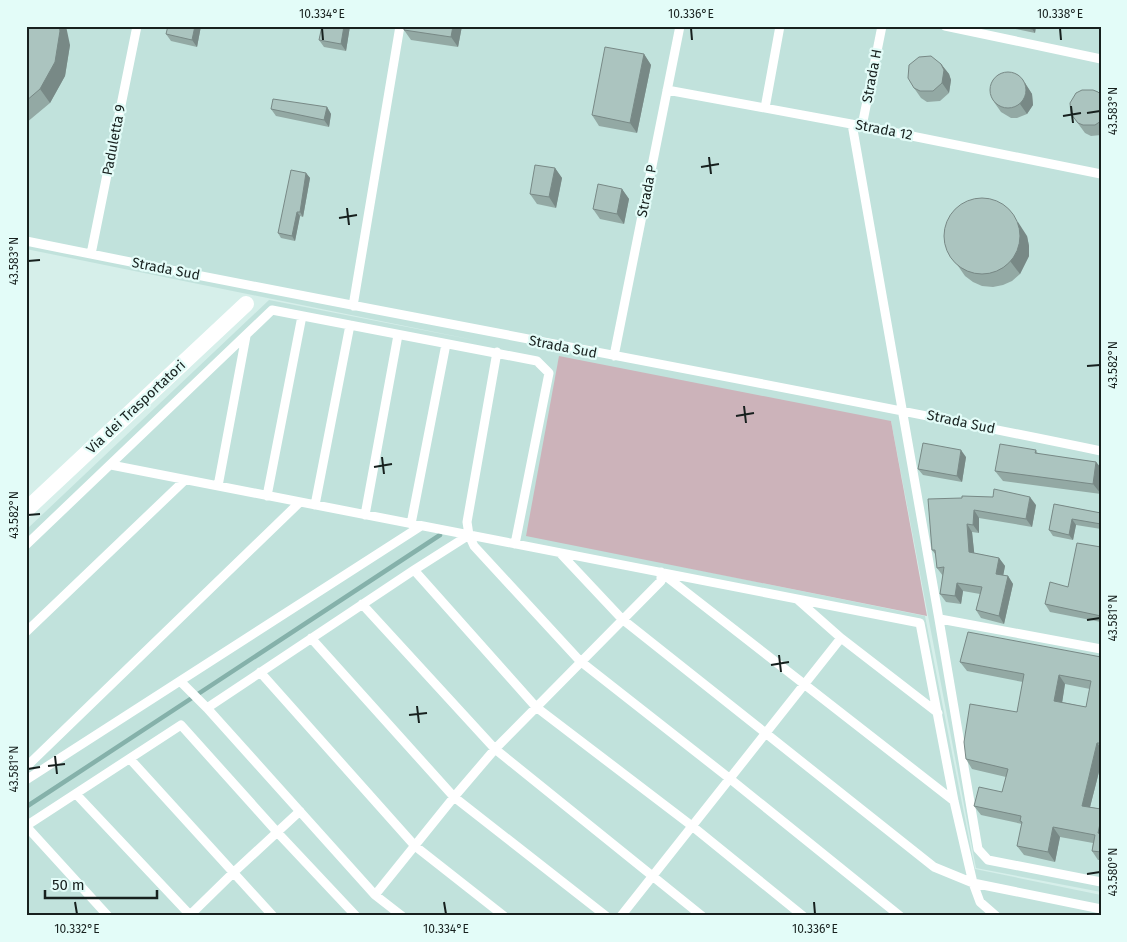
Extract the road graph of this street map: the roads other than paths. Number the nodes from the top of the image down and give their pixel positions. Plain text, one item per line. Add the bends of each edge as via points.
1 (137, 26) edge
2 (400, 26) edge
3 (680, 26) edge
4 (780, 26) edge
5 (882, 26) edge
6 (945, 26) edge
7 (1101, 59) edge
8 (667, 90) junction
9 (765, 108) junction
10 (852, 124) junction
11 (862, 126) junction
12 (1101, 174) edge
13 (26, 241) edge
14 (91, 254) junction
15 (246, 304) dead end
16 (354, 306) junction
17 (302, 316) junction
18 (350, 325) junction
19 (398, 335) junction
20 (246, 336) junction
21 (446, 344) junction
22 (497, 352) junction
23 (614, 356) junction
24 (901, 410) junction
25 (1101, 451) edge
26 (110, 465) junction
27 (185, 480) junction
28 (218, 486) junction
29 (267, 496) junction
30 (300, 502) junction
31 (315, 505) junction
32 (26, 510) edge
33 (364, 515) junction
34 (411, 524) junction
35 (421, 526) junction
36 (469, 535) junction
37 (515, 544) junction
38 (26, 545) edge
39 (560, 553) junction
40 (414, 570) junction
41 (661, 572) junction
42 (797, 599) junction
43 (362, 604) junction
44 (622, 619) junction
45 (940, 619) junction
46 (26, 632) edge
47 (311, 638) junction
48 (841, 638) junction
49 (1101, 649) edge
50 (580, 661) junction
51 (260, 672) junction
52 (180, 681) junction
53 (804, 685) junction
54 (204, 706) junction
55 (536, 707) junction
56 (938, 713) junction
57 (766, 733) junction
58 (495, 748) junction
59 (130, 759) junction
60 (26, 767) edge
61 (729, 778) junction
62 (26, 780) edge
63 (76, 794) junction
64 (454, 797) junction
65 (954, 801) junction
66 (297, 814) junction
67 (26, 826) edge
68 (692, 826) junction
69 (280, 830) junction
70 (415, 846) junction
71 (234, 872) junction
72 (652, 876) junction
73 (1101, 882) edge
74 (973, 883) junction
75 (375, 895) junction
76 (1101, 909) edge
77 (108, 916) edge
78 (190, 916) edge
79 (273, 916) edge
80 (356, 916) edge
81 (402, 916) edge
82 (504, 916) edge
83 (606, 916) edge
84 (621, 916) edge
85 (702, 916) edge
86 (803, 916) edge
87 (900, 916) edge
88 (996, 916) edge

1 - 14 lane, Paduletta 9
2 - 16 lane
3 - 8 lane, Strada P
4 - 9 lane
5 - 11 lane, Strada H
6 - 7 lane
8 - 9 lane, Strada 12
8 - 23 lane, Strada P
9 - 10 lane, Strada 12
10 - 11 lane, Strada 12
10 - 24 lane
11 - 12 lane, Strada 12
13 - 14 lane, Strada Sud
14 - 16 lane, Strada Sud
15 - 32 street, Via dei Trasportatori
16 - 23 lane, Strada Sud
17 - 18 lane
17 - 20 lane via 272,310
17 - 29 lane
18 - 19 lane
18 - 31 lane
19 - 21 lane
19 - 33 lane
20 - 26 lane
20 - 28 lane
21 - 22 lane
21 - 34 lane
22 - 36 lane via 467,522
22 - 37 lane via 537,361 549,373
23 - 24 lane, Strada Sud
24 - 25 lane, Strada Sud
24 - 45 lane
26 - 27 lane
26 - 38 lane
27 - 28 lane
27 - 46 lane
28 - 29 lane
29 - 30 lane
30 - 31 lane
30 - 60 lane
31 - 33 lane
33 - 34 lane
34 - 35 lane
35 - 36 lane
35 - 52 lane
36 - 37 lane
36 - 40 lane
36 - 50 lane via 474,546
37 - 39 lane
39 - 41 lane
39 - 44 lane
40 - 43 lane
40 - 55 lane
41 - 42 lane
41 - 44 lane via 661,581
41 - 53 lane
42 - 48 lane
42 - 56 lane via 920,623
43 - 47 lane
43 - 58 lane
44 - 50 lane
44 - 57 lane
45 - 49 lane
45 - 73 lane via 978,849 988,860
47 - 51 lane
47 - 64 lane
48 - 53 lane
48 - 56 lane
50 - 55 lane
50 - 61 lane
51 - 54 lane
51 - 70 lane
52 - 54 lane
52 - 62 lane
53 - 57 lane
53 - 65 lane
54 - 66 lane
55 - 58 lane
55 - 68 lane
56 - 65 lane
57 - 61 lane
57 - 74 lane via 934,867
58 - 64 lane
58 - 72 lane
59 - 63 lane
59 - 69 lane via 181,725
59 - 71 lane
61 - 68 lane
61 - 87 lane
63 - 67 lane
63 - 78 lane
64 - 70 lane
64 - 83 lane
65 - 74 lane
66 - 69 lane
66 - 75 lane
67 - 77 lane
68 - 72 lane
68 - 86 lane
69 - 71 lane
69 - 80 lane
70 - 75 lane
70 - 82 lane
71 - 78 lane
71 - 79 lane
72 - 84 lane
72 - 85 lane
74 - 76 lane
74 - 88 lane via 980,902
75 - 81 lane

